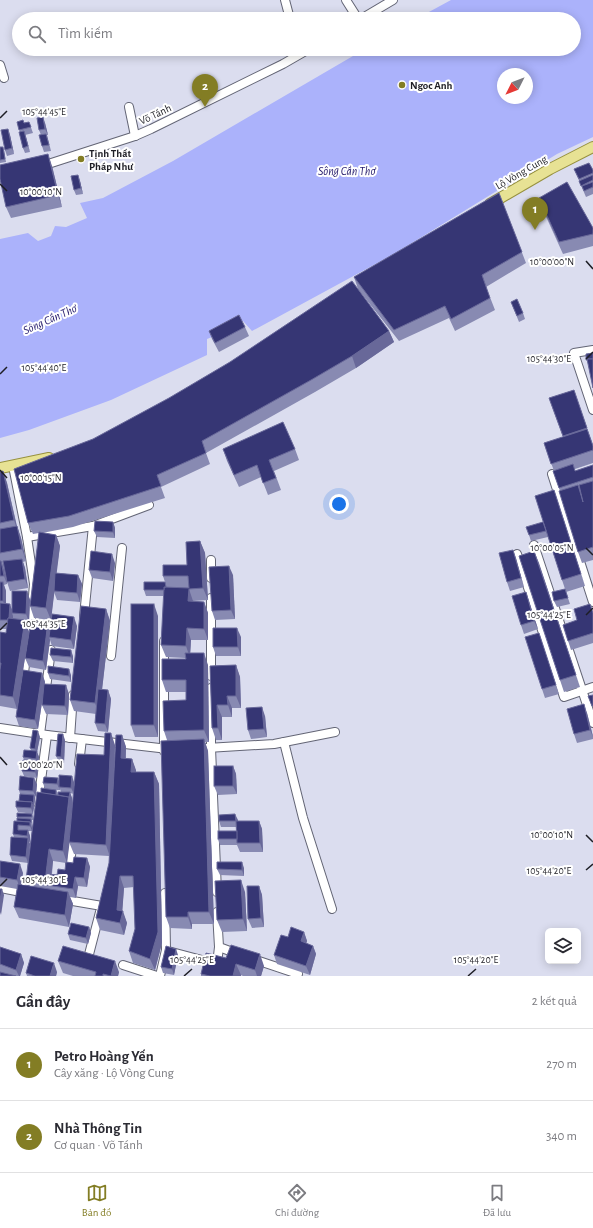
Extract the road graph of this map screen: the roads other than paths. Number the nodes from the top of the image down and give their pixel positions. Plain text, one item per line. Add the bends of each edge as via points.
1 (284, 0) edge
2 (346, 0) edge
3 (393, 0) edge
4 (288, 12) edge
5 (355, 12) edge
6 (372, 12) edge
7 (296, 56) edge
8 (0, 65) edge
9 (4, 78) dead end
10 (129, 107) dead end
11 (135, 136) junction
12 (593, 147) edge
13 (30, 169) edge
14 (478, 211) edge
15 (593, 350) edge
16 (593, 410) edge
17 (59, 455) edge
18 (13, 466) junction
19 (0, 468) edge
20 (552, 474) edge
21 (149, 505) dead end
22 (93, 526) junction
23 (28, 537) junction
24 (534, 545) dead end
25 (122, 548) dead end
26 (517, 554) dead end
27 (212, 560) dead end
28 (593, 602) edge
29 (82, 626) edge
30 (164, 631) edge
31 (51, 650) edge
32 (111, 656) dead end
33 (593, 687) edge
34 (73, 688) edge
35 (583, 691) junction
36 (21, 692) edge
37 (593, 723) edge
38 (0, 728) edge
39 (335, 732) dead end
40 (43, 735) junction
41 (70, 738) junction
42 (82, 739) junction
43 (284, 742) junction
44 (195, 748) edge
45 (211, 748) junction
46 (180, 749) edge
47 (164, 753) junction
48 (79, 770) edge
49 (37, 813) edge
50 (73, 833) edge
51 (70, 864) edge
52 (28, 883) edge
53 (0, 888) edge
54 (165, 888) edge
55 (49, 897) edge
56 (332, 909) dead end
57 (219, 948) junction
58 (166, 950) junction
59 (87, 962) edge
60 (124, 965) dead end
61 (158, 976) edge
62 (297, 976) edge

1 - 4 street
2 - 5 street
3 - 6 street
7 - 11 street, Võ Tánh
8 - 9 street
10 - 11 street
11 - 13 street, Võ Tánh
12 - 14 main road, Lộ Vòng Cung
15 - 16 street via 574,353
17 - 18 main road
18 - 19 main road
18 - 23 street
20 - 28 street via 564,498
21 - 22 street
22 - 23 street
22 - 29 street via 87,611
23 - 36 street via 34,584
24 - 35 street
25 - 32 street via 113,614
26 - 35 street via 564,697
27 - 45 street
30 - 47 street
31 - 40 street
33 - 35 street
34 - 41 street
35 - 37 street
38 - 40 street via 17,726
39 - 43 street
40 - 41 street
40 - 49 street
41 - 42 street
42 - 47 street
42 - 48 street
43 - 45 street
43 - 56 street via 303,818
44 - 45 street
45 - 57 street
46 - 47 street
50 - 51 street
52 - 53 street via 30,894
54 - 58 street
55 - 59 street via 103,903
57 - 58 street via 217,964
57 - 62 street via 298,974
58 - 61 street
60 - 61 street

